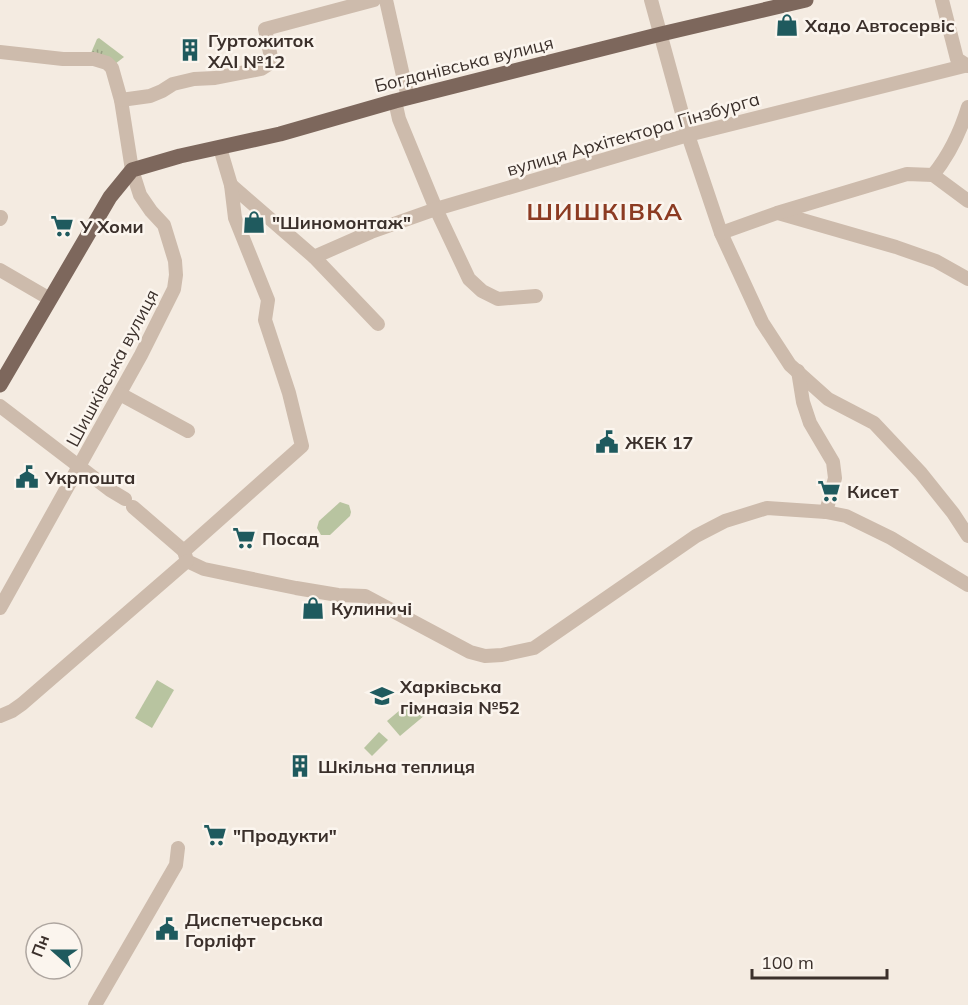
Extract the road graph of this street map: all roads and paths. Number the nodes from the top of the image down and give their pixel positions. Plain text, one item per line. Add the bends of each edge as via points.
1 (374, 0) edge
2 (386, 0) edge
3 (651, 0) edge
4 (806, 0) edge
5 (942, 0) edge
6 (661, 34) junction
7 (0, 52) edge
8 (968, 66) edge
9 (121, 100) junction
10 (402, 100) junction
11 (968, 107) edge
12 (688, 135) junction
13 (220, 148) junction
14 (132, 170) junction
15 (933, 175) junction
16 (231, 185) junction
17 (968, 201) edge
18 (436, 209) junction
19 (777, 213) junction
20 (721, 233) junction
21 (314, 257) junction
22 (0, 270) edge
23 (968, 279) edge
24 (536, 296) dead end
25 (51, 299) junction
26 (378, 324) dead end
27 (798, 371) junction
28 (0, 385) edge
29 (120, 394) junction
30 (0, 406) edge
31 (188, 431) dead end
32 (80, 468) junction
33 (826, 512) junction
34 (968, 536) edge
35 (185, 556) junction
36 (968, 585) edge
37 (0, 608) edge
38 (0, 716) edge
39 (178, 848) dead end
40 (95, 1005) edge

1 - 9 street via 265,29 272,62 261,69 194,79 150,96
2 - 10 street
3 - 6 street
4 - 6 main road, Богданівська вулиця
5 - 8 street via 957,59
6 - 10 main road, Богданівська вулиця
6 - 12 street
7 - 9 street, Шишківська вулиця via 107,63
8 - 12 street, вулиця Архітектора Гінзбурга
9 - 14 street, Шишківська вулиця
10 - 13 main road, Богданівська вулиця
10 - 18 street via 399,119
11 - 15 street via 960,133
12 - 18 street, вулиця Архітектора Гінзбурга
12 - 20 street
13 - 14 main road, Богданівська вулиця
13 - 16 street
14 - 25 main road via 114,192
14 - 29 street, Шишківська вулиця via 140,195 164,225 176,275 174,289
15 - 17 street
15 - 19 street via 907,174
16 - 21 street
16 - 35 street via 235,218 268,300 265,320 302,446
18 - 21 street, вулиця Архітектора Гінзбурга
18 - 24 street via 470,279 482,291 498,299
19 - 20 street
19 - 23 street via 896,247 936,261
20 - 27 street via 762,322
21 - 26 street
22 - 25 street
25 - 28 main road
27 - 33 street via 810,423 833,462 836,478
27 - 34 street via 828,399 874,423 921,473
29 - 31 street
29 - 32 street, Шишківська вулиця
30 - 32 street
32 - 35 street via 129,503
32 - 37 street, Шишківська вулиця
33 - 35 street via 767,508 725,521 696,536 534,648 502,655 470,652 364,596 331,594 204,569
33 - 36 street via 846,516 891,538
35 - 38 street via 22,704
39 - 40 street via 176,865

